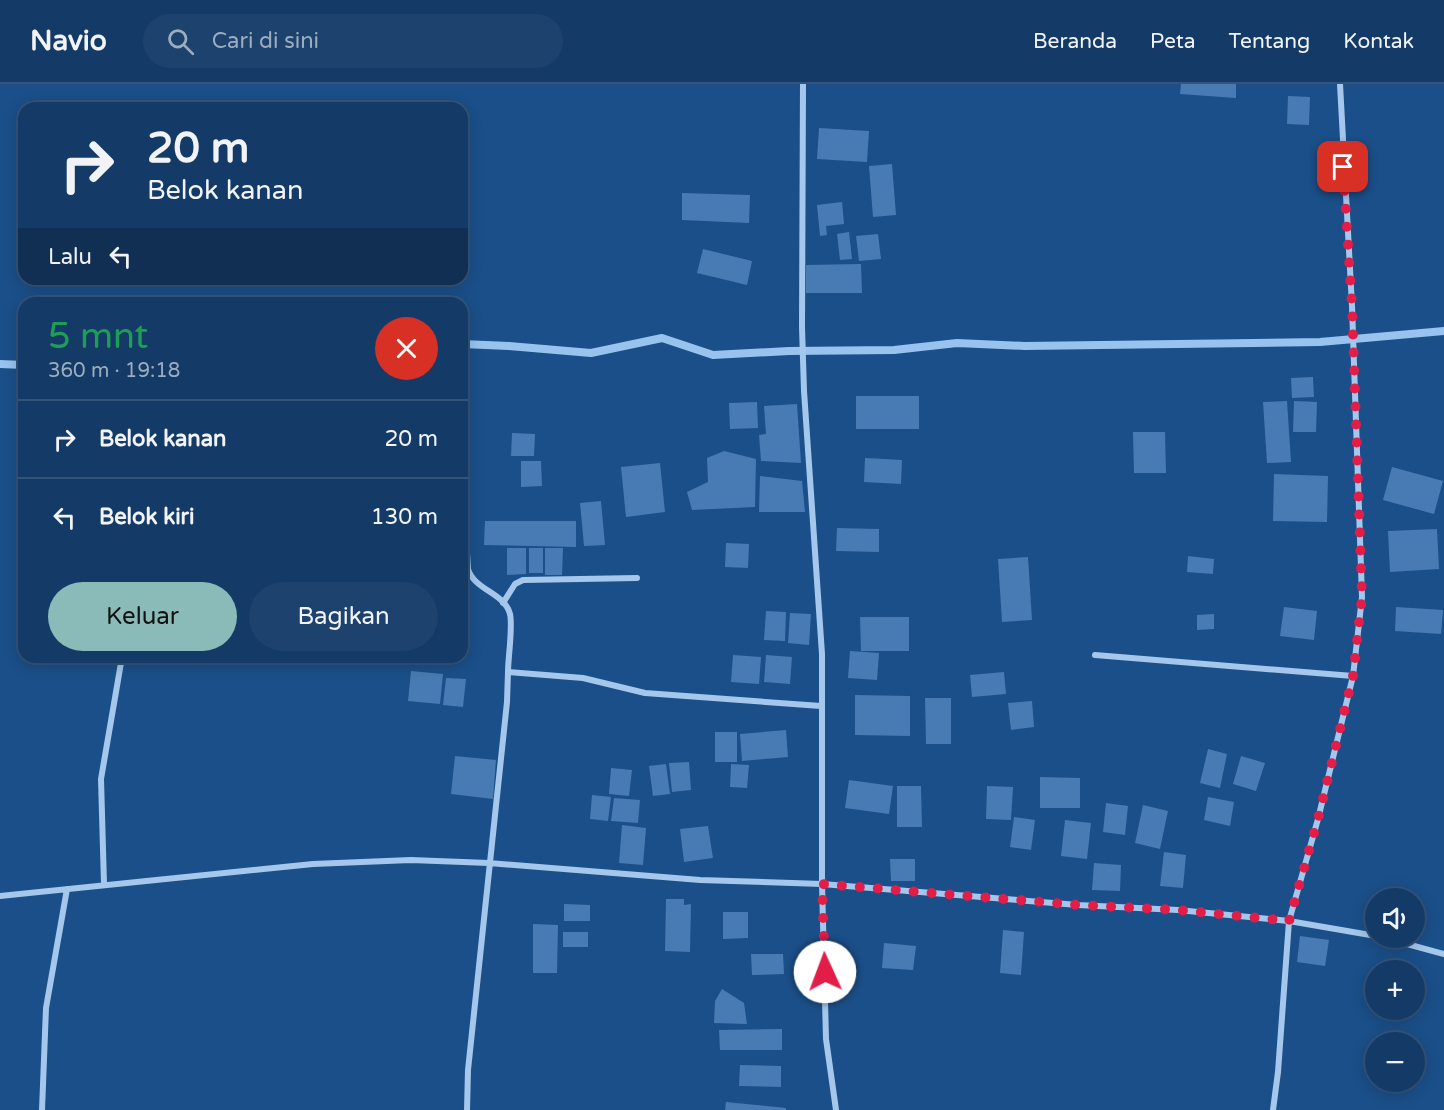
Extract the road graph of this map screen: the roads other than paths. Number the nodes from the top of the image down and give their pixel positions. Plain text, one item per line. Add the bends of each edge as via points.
1 (803, 84) edge
2 (1340, 84) edge
3 (468, 558) edge
4 (637, 578) dead end
5 (503, 603) junction
6 (1095, 655) dead end
7 (121, 663) edge
8 (507, 672) junction
9 (1353, 676) junction
10 (820, 706) junction
11 (489, 863) junction
12 (104, 884) junction
13 (822, 884) junction
14 (67, 889) junction
15 (0, 896) edge
16 (1289, 921) junction
17 (1365, 934) edge
18 (1422, 948) edge
19 (1444, 954) edge
20 (42, 1110) edge
21 (467, 1110) edge
22 (836, 1110) edge
23 (1273, 1110) edge

1 - 10 street via 802,327 822,654
2 - 9 street via 1362,597
3 - 5 street via 469,573 476,582
4 - 5 street via 523,580 515,584
5 - 8 street via 510,615
6 - 9 street
7 - 12 street via 101,779
8 - 10 street via 583,678 645,693
8 - 11 street
9 - 16 street
10 - 13 street
11 - 12 street via 411,860 312,864
11 - 13 street via 700,880
11 - 21 street
12 - 14 street
13 - 16 street
13 - 22 street via 826,1039
14 - 15 street
14 - 20 street via 46,1008
16 - 17 street
16 - 23 street
18 - 19 street

